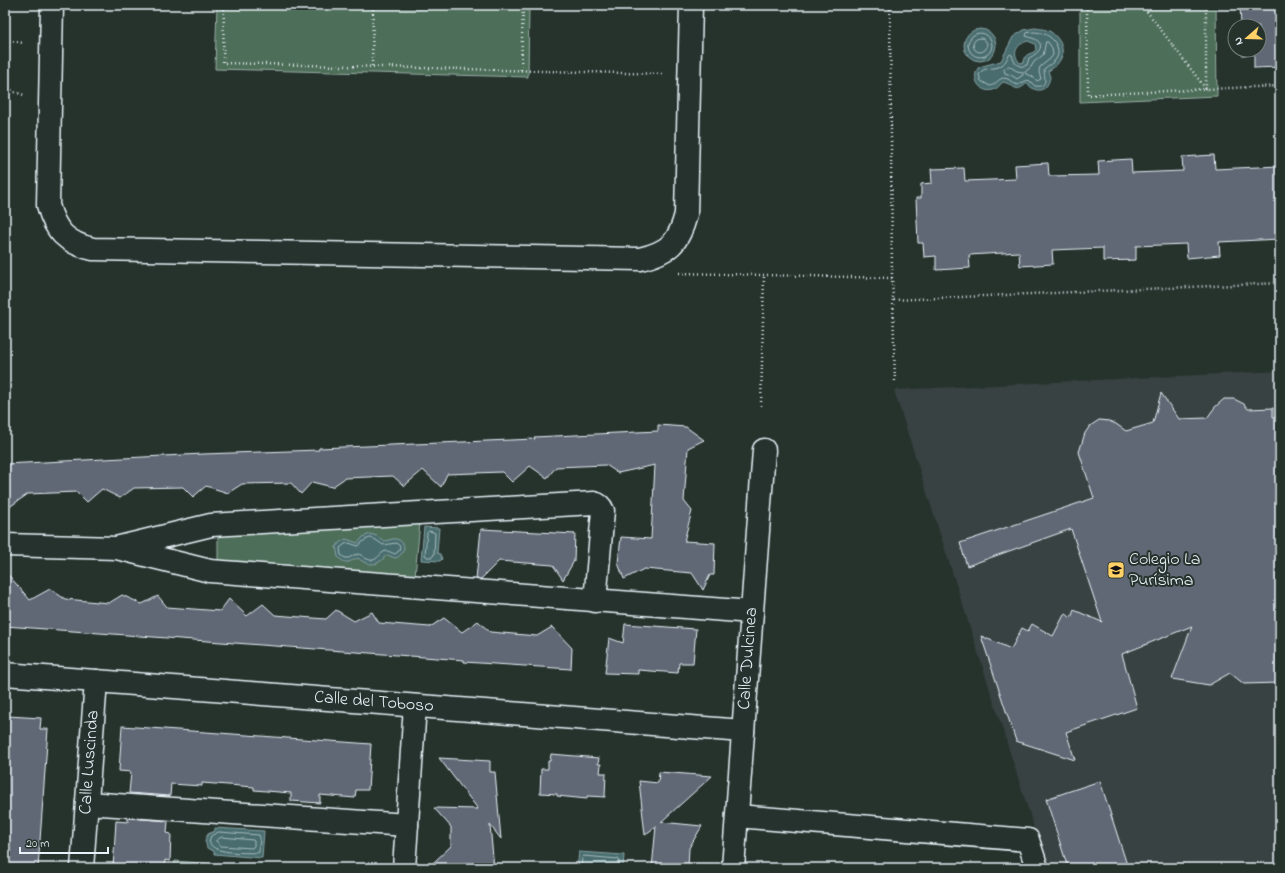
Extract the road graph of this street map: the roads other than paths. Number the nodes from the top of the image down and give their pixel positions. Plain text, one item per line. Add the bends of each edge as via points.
1 (52, 5) edge
2 (691, 5) edge
3 (764, 450) dead end
4 (5, 545) edge
5 (117, 548) junction
6 (595, 601) junction
7 (752, 612) junction
8 (5, 674) edge
9 (96, 681) junction
10 (416, 706) junction
11 (743, 731) junction
12 (87, 803) junction
13 (737, 816) junction
14 (407, 825) junction
15 (82, 868) edge
16 (404, 868) edge
17 (733, 868) edge
18 (1037, 868) edge

1 - 2 street via 48,204 51,218 58,231 79,246 93,249 640,259 655,256 668,248 678,238 686,214
3 - 7 street, Calle Dulcinea
4 - 5 street
5 - 6 street via 210,571
5 - 6 street via 210,525 594,502 602,511
6 - 7 street
7 - 11 street, Calle Dulcinea
8 - 9 street, Calle del Toboso
9 - 10 street, Calle del Toboso
9 - 12 street, Calle Luscinda
10 - 11 street, Calle del Toboso
10 - 14 street
11 - 13 street, Calle Dulcinea
12 - 14 street
12 - 15 street, Calle Luscinda
13 - 17 street, Calle Dulcinea
13 - 18 street via 1028,840
14 - 16 street

